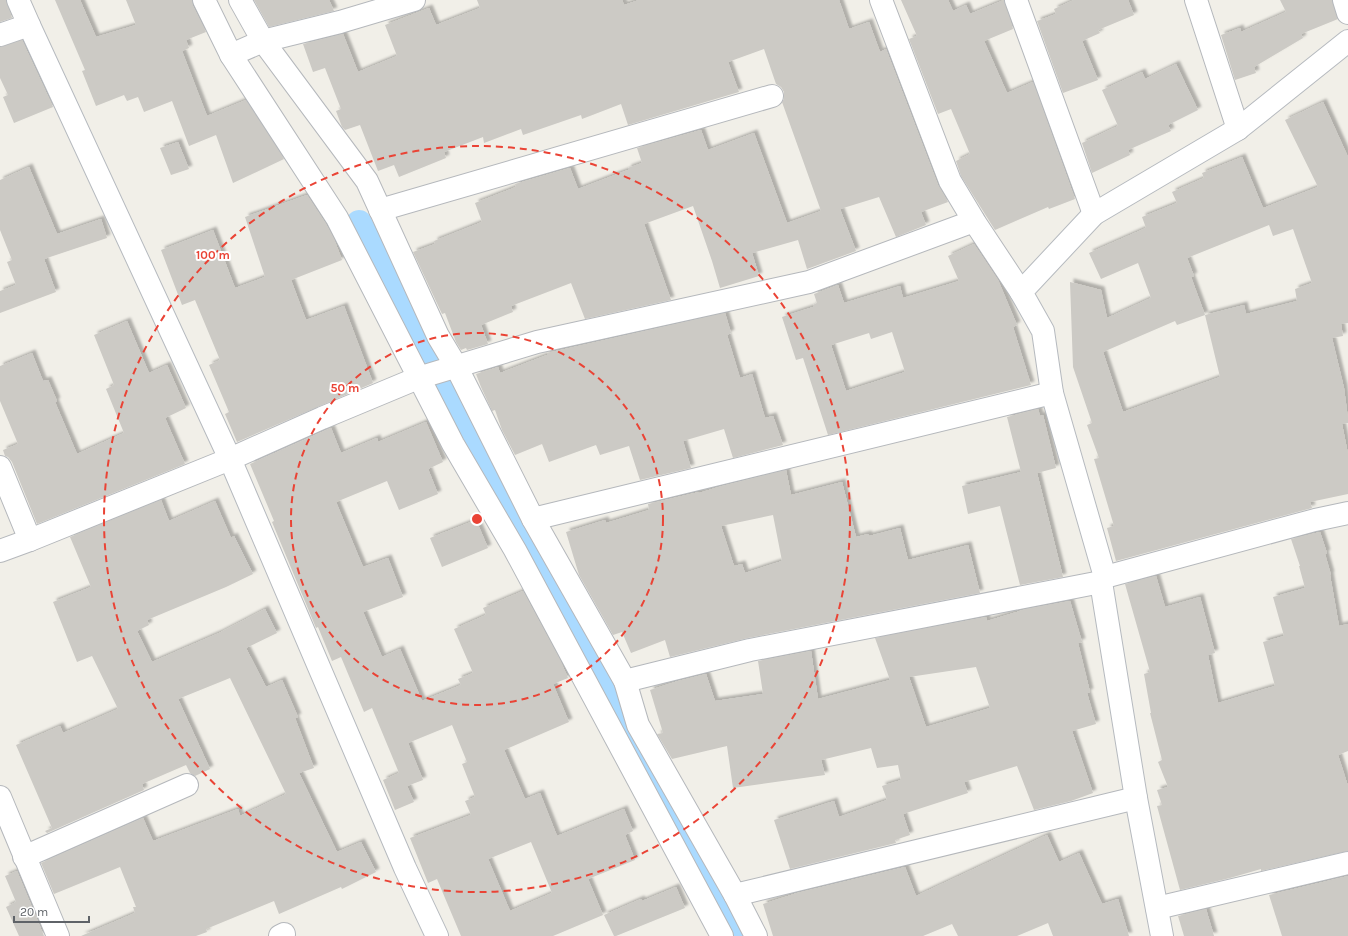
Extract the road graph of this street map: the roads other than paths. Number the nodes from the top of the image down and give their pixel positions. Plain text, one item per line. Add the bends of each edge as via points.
1 (18, 0) edge
2 (204, 0) edge
3 (240, 0) edge
4 (414, 0) edge
5 (881, 0) edge
6 (1016, 0) edge
7 (1196, 0) edge
8 (1344, 0) edge
9 (1348, 13) edge
10 (29, 25) junction
11 (0, 34) edge
12 (1348, 40) edge
13 (264, 41) junction
14 (231, 55) junction
15 (772, 96) dead end
16 (1238, 129) junction
17 (380, 210) junction
18 (1094, 214) junction
19 (974, 221) junction
20 (1021, 292) junction
21 (456, 366) junction
22 (418, 378) junction
23 (1052, 393) junction
24 (230, 459) junction
25 (0, 467) edge
26 (1348, 513) edge
27 (533, 519) junction
28 (30, 540) junction
29 (0, 551) edge
30 (1103, 580) junction
31 (625, 681) junction
32 (187, 785) dead end
33 (0, 797) edge
34 (1136, 798) junction
35 (24, 857) junction
36 (1348, 863) edge
37 (735, 895) junction
38 (1157, 908) junction
39 (58, 936) edge
40 (436, 936) edge
41 (722, 936) edge
42 (756, 936) edge
43 (1162, 936) edge

1 - 10 street
2 - 14 street
3 - 13 street
4 - 13 street
5 - 19 street via 950,181
6 - 18 street
7 - 16 street
8 - 9 street
10 - 11 street
10 - 24 street
12 - 16 street
13 - 14 street
13 - 17 street via 367,181
14 - 22 street via 337,218
15 - 17 street
16 - 18 street
17 - 21 street via 438,336
18 - 20 street
19 - 20 street
19 - 21 street via 809,282 537,342
20 - 23 street via 1043,331
21 - 22 street
21 - 27 street
22 - 24 street
22 - 41 street via 515,550
23 - 27 street
23 - 30 street
24 - 28 street
24 - 40 street
25 - 28 street
26 - 30 street
27 - 31 street
28 - 29 street
30 - 31 street via 750,650
30 - 34 street
31 - 37 street via 638,726
32 - 35 street
33 - 35 street
34 - 37 street
34 - 38 street
35 - 39 street
36 - 38 street
37 - 42 street
38 - 43 street

